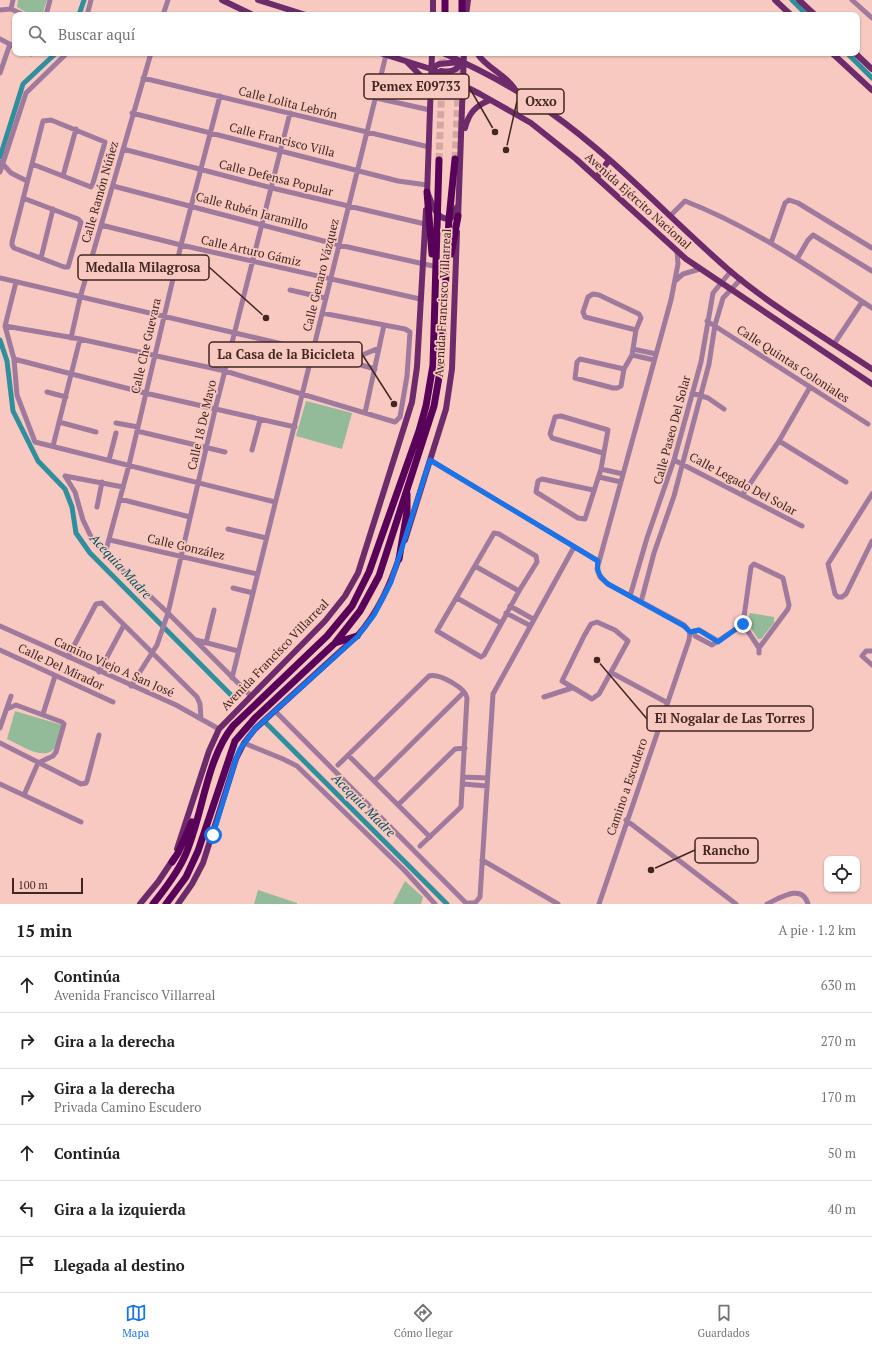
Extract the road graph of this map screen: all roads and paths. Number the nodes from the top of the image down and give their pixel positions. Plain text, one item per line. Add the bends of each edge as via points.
1 (13, 0) edge
2 (50, 0) edge
3 (91, 0) edge
4 (168, 0) edge
5 (222, 0) edge
6 (258, 0) edge
7 (433, 0) edge
8 (445, 0) edge
9 (462, 0) edge
10 (468, 0) edge
11 (775, 0) edge
12 (799, 0) edge
13 (852, 0) edge
14 (10, 9) junction
15 (1, 11) edge
16 (17, 12) edge
17 (47, 12) edge
18 (88, 12) edge
19 (164, 12) edge
20 (247, 12) edge
21 (296, 12) edge
22 (433, 12) edge
23 (445, 12) edge
24 (462, 12) edge
25 (466, 12) edge
26 (788, 12) edge
27 (812, 12) edge
28 (872, 18) edge
29 (0, 39) edge
30 (12, 45) edge
31 (12, 47) edge
32 (64, 56) edge
33 (150, 56) edge
34 (383, 56) edge
35 (390, 56) edge
36 (432, 56) edge
37 (450, 56) edge
38 (464, 56) edge
39 (480, 56) edge
40 (835, 56) edge
41 (858, 56) edge
42 (406, 61) junction
43 (463, 62) junction
44 (431, 69) junction
45 (872, 70) edge
46 (0, 73) edge
47 (143, 78) junction
48 (464, 85) junction
49 (515, 89) junction
50 (872, 90) edge
51 (430, 92) junction
52 (220, 96) junction
53 (376, 98) junction
54 (490, 100) junction
55 (430, 110) junction
56 (132, 113) junction
57 (290, 113) junction
58 (76, 129) junction
59 (367, 132) junction
60 (212, 133) junction
61 (462, 138) junction
62 (429, 147) junction
63 (123, 149) junction
64 (281, 151) junction
65 (455, 159) tunnel mouth
66 (439, 160) tunnel mouth
67 (609, 160) junction
68 (1, 162) edge
69 (32, 164) junction
70 (358, 169) junction
71 (201, 170) junction
72 (0, 172) edge
73 (63, 176) junction
74 (597, 177) junction
75 (27, 181) junction
76 (114, 186) junction
77 (272, 188) junction
78 (427, 189) junction
79 (23, 198) junction
80 (460, 198) junction
81 (192, 205) junction
82 (349, 206) junction
83 (54, 209) junction
84 (438, 215) junction
85 (458, 216) junction
86 (670, 216) junction
87 (449, 219) junction
88 (425, 224) junction
89 (101, 225) junction
90 (262, 225) junction
91 (771, 243) junction
92 (181, 245) junction
93 (340, 245) junction
94 (872, 248) edge
95 (677, 251) junction
96 (41, 258) junction
97 (797, 259) junction
98 (254, 262) junction
99 (422, 263) junction
100 (433, 266) junction
101 (700, 269) junction
102 (731, 271) junction
103 (872, 271) edge
104 (0, 278) edge
105 (330, 279) junction
106 (741, 279) junction
107 (675, 281) junction
108 (16, 282) junction
109 (720, 283) junction
110 (290, 290) dead end
111 (730, 290) junction
112 (445, 294) junction
113 (80, 298) junction
114 (325, 298) junction
115 (420, 299) junction
116 (862, 302) junction
117 (435, 306) junction
118 (872, 308) edge
119 (322, 313) junction
120 (163, 317) junction
121 (707, 321) junction
122 (384, 325) junction
123 (5, 326) junction
124 (715, 326) junction
125 (636, 330) junction
126 (235, 333) junction
127 (71, 338) junction
128 (80, 339) junction
129 (834, 344) junction
130 (379, 348) junction
131 (633, 349) junction
132 (312, 351) junction
133 (154, 354) junction
134 (656, 354) junction
135 (632, 355) junction
136 (14, 360) junction
137 (654, 360) junction
138 (348, 361) junction
139 (375, 369) junction
140 (624, 369) junction
141 (872, 369) edge
142 (225, 371) junction
143 (71, 374) junction
144 (872, 384) edge
145 (810, 387) junction
146 (47, 392) dead end
147 (145, 393) junction
148 (692, 393) junction
149 (302, 394) junction
150 (700, 395) junction
151 (66, 397) junction
152 (724, 409) dead end
153 (215, 410) junction
154 (365, 413) junction
155 (260, 420) junction
156 (59, 422) junction
157 (116, 423) dead end
158 (868, 424) dead end
159 (294, 427) junction
160 (137, 429) junction
161 (96, 432) dead end
162 (116, 433) dead end
163 (778, 441) junction
164 (53, 446) junction
165 (207, 447) junction
166 (252, 450) dead end
167 (225, 452) dead end
168 (604, 453) junction
169 (109, 460) junction
170 (430, 460) junction
171 (674, 460) junction
172 (682, 464) junction
173 (129, 465) junction
174 (602, 469) junction
175 (623, 474) junction
176 (599, 477) junction
177 (102, 482) junction
178 (199, 482) junction
179 (621, 482) junction
180 (846, 482) dead end
181 (123, 487) junction
182 (407, 489) junction
183 (593, 490) junction
184 (742, 494) junction
185 (872, 494) edge
186 (120, 499) junction
187 (275, 502) junction
188 (97, 507) dead end
189 (190, 517) junction
190 (802, 526) dead end
191 (228, 529) dead end
192 (266, 538) junction
193 (110, 540) junction
194 (872, 541) edge
195 (574, 547) junction
196 (643, 550) junction
197 (654, 553) junction
198 (106, 554) junction
199 (181, 556) junction
200 (399, 558) junction
201 (598, 561) junction
202 (475, 566) junction
203 (257, 574) junction
204 (233, 588) dead end
205 (518, 591) junction
206 (253, 593) junction
207 (630, 596) junction
208 (457, 598) junction
209 (641, 602) junction
210 (510, 606) junction
211 (214, 610) dead end
212 (168, 613) junction
213 (506, 613) junction
214 (533, 619) junction
215 (501, 623) junction
216 (743, 624) junction
217 (124, 625) junction
218 (529, 625) junction
219 (0, 626) edge
220 (692, 632) junction
221 (358, 636) junction
222 (195, 640) junction
223 (206, 643) junction
224 (335, 643) junction
225 (0, 650) edge
226 (869, 651) edge
227 (6, 652) junction
228 (152, 652) junction
229 (238, 652) junction
230 (0, 657) edge
231 (68, 657) junction
232 (872, 665) edge
233 (99, 672) junction
234 (612, 673) junction
235 (56, 676) junction
236 (232, 678) junction
237 (130, 686) junction
238 (572, 688) junction
239 (464, 692) junction
240 (11, 696) dead end
241 (251, 696) junction
242 (544, 697) dead end
243 (113, 702) dead end
244 (666, 702) junction
245 (7, 709) junction
246 (275, 711) junction
247 (43, 714) junction
248 (201, 719) junction
249 (0, 728) edge
250 (219, 729) junction
251 (100, 735) dead end
252 (0, 743) edge
253 (244, 743) junction
254 (465, 748) junction
255 (348, 755) junction
256 (38, 763) junction
257 (338, 765) dead end
258 (463, 777) junction
259 (488, 778) junction
260 (374, 781) junction
261 (0, 784) edge
262 (463, 784) junction
263 (208, 785) junction
264 (487, 786) junction
265 (24, 795) junction
266 (398, 805) junction
267 (626, 820) junction
268 (81, 822) dead end
269 (430, 837) junction
270 (420, 846) dead end
271 (482, 860) junction
272 (172, 862) junction
273 (140, 904) edge
274 (153, 904) edge
275 (166, 904) edge
276 (178, 904) edge
277 (435, 904) edge
278 (558, 904) edge
279 (599, 904) edge
280 (736, 904) edge
281 (768, 904) edge
282 (808, 904) edge

1 - 14 street
2 - 17 street
3 - 18 street
4 - 19 street
5 - 20 main road
6 - 21 main road
7 - 22 main road
8 - 23 highway
9 - 24 highway
10 - 25 main road
11 - 26 main road
12 - 27 main road
13 - 28 street
14 - 15 street
14 - 16 street
29 - 30 street
31 - 46 street
32 - 68 street via 26,93
33 - 47 street, Calle Ramón Núñez
34 - 53 street, Calle Genaro Vázquez
35 - 42 main road, Avenida Ejército Nacional
36 - 44 main road, Avenida Francisco Villarreal
37 - 43 main road, Avenida Ejército Nacional
38 - 43 main road, Avenida Francisco Villarreal
39 - 49 main road
40 - 50 main road
41 - 45 main road
42 - 44 main road, Avenida Ejército Nacional
42 - 51 main road via 423,78
43 - 44 main road via 439,64
43 - 44 main road via 456,71
43 - 48 main road, Avenida Francisco Villarreal
43 - 49 main road, Avenida Ejército Nacional
44 - 48 main road, Avenida Ejército Nacional
44 - 51 main road, Avenida Francisco Villarreal
47 - 52 street, Calle Lolita Lebrón
47 - 56 street, Calle Ramón Núñez
48 - 54 main road, Avenida Ejército Nacional
48 - 61 main road, Avenida Francisco Villarreal
49 - 67 main road, Avenida Ejército Nacional via 552,114
51 - 55 main road, Avenida Francisco Villarreal
52 - 57 street, Calle Lolita Lebrón
52 - 60 street, Calle Che Guevara
53 - 55 street
53 - 59 street, Calle Genaro Vázquez
54 - 61 main road via 472,111
54 - 74 main road, Avenida Ejército Nacional via 544,133
55 - 62 main road, Avenida Francisco Villarreal
56 - 60 street, Calle Francisco Villa
56 - 63 street, Calle Ramón Núñez
57 - 59 street, Calle Lolita Lebrón
57 - 64 street, Calle 18 De Mayo
58 - 69 street via 51,120 44,121
58 - 73 street
58 - 73 street via 102,139 105,144 91,187
59 - 62 street, Calle Lolita Lebrón
59 - 70 street, Calle Genaro Vázquez
60 - 64 street, Calle Francisco Villa
60 - 71 street, Calle Che Guevara
61 - 80 main road, Avenida Francisco Villarreal
62 - 78 main road, Avenida Francisco Villarreal
63 - 71 street, Calle Defensa Popular
63 - 76 street, Calle Ramón Núñez
64 - 70 street, Calle Francisco Villa
64 - 77 street, Calle 18 De Mayo
65 - 87 highway, Avenida Francisco Villarreal
66 - 84 highway, Avenida Francisco Villarreal
67 - 74 main road
67 - 86 main road, Avenida Ejército Nacional
68 - 72 street
68 - 75 street via 11,173
69 - 73 street
69 - 75 street
70 - 78 street, Calle Francisco Villa
70 - 82 street, Calle Genaro Vázquez
71 - 77 street, Calle Defensa Popular
71 - 81 street, Calle Che Guevara
74 - 95 main road, Avenida Ejército Nacional
75 - 79 street
76 - 81 street, Calle Rubén Jaramillo
76 - 89 street, Calle Ramón Núñez
77 - 82 street, Calle Defensa Popular
77 - 90 street, Calle 18 De Mayo
78 - 84 main road
78 - 88 main road, Avenida Francisco Villarreal
78 - 100 highway
79 - 83 street
79 - 96 street via 12,245
80 - 85 main road, Avenida Francisco Villarreal
80 - 87 main road via 455,212
81 - 90 street, Calle Rubén Jaramillo
81 - 92 street, Calle Che Guevara
82 - 88 street, Calle Defensa Popular
82 - 93 street, Calle Genaro Vázquez
83 - 96 street
83 - 96 street via 78,219 82,224 68,267
84 - 87 main road
84 - 117 highway, Avenida Francisco Villarreal
85 - 112 highway
85 - 170 main road, Avenida Francisco Villarreal via 452,369 446,409
86 - 91 street via 685,201
86 - 102 main road, Avenida Ejército Nacional
87 - 112 highway, Avenida Francisco Villarreal
88 - 99 main road, Avenida Francisco Villarreal
89 - 92 street, Calle Arturo Gámiz
89 - 113 street, Calle Ramón Núñez
90 - 93 street, Calle Rubén Jaramillo
90 - 98 street, Calle 18 De Mayo
91 - 94 street via 785,203 789,200
91 - 97 street
92 - 98 street, Calle Arturo Gámiz
92 - 120 street, Calle Che Guevara
93 - 99 street, Calle Rubén Jaramillo
93 - 105 street, Calle Genaro Vázquez
95 - 101 main road, Avenida Ejército Nacional
95 - 107 street
97 - 103 street via 813,235
97 - 116 street
98 - 105 street, Calle Arturo Gámiz
98 - 126 street, Calle 18 De Mayo
99 - 100 street, Calle Rubén Jaramillo
99 - 115 main road, Avenida Francisco Villarreal
100 - 117 highway
101 - 107 street via 683,274
101 - 109 main road, Avenida Ejército Nacional
102 - 106 main road, Avenida Ejército Nacional
102 - 109 street, Calle Paseo Del Solar
104 - 108 street
105 - 114 street, Calle Genaro Vázquez
105 - 115 street, Calle Arturo Gámiz
106 - 111 street, Calle Paseo Del Solar
106 - 129 main road, Avenida Ejército Nacional via 786,313
107 - 134 street
108 - 113 street
108 - 123 street
109 - 111 main road, Avenida Ejército Nacional
109 - 121 street, Calle Paseo Del Solar via 713,293
110 - 114 street
111 - 124 street, Calle Paseo Del Solar via 723,298
111 - 144 main road, Avenida Ejército Nacional
112 - 182 highway, Avenida Francisco Villarreal via 441,366 434,406
113 - 120 street
113 - 127 street, Calle Ramón Núñez
114 - 119 street, Calle Genaro Vázquez
115 - 241 main road, Avenida Francisco Villarreal via 417,367 412,402 358,573 345,596 325,621
116 - 118 street
116 - 129 street
117 - 263 highway, Avenida Francisco Villarreal via 434,365 426,406 369,572 352,606 327,636 226,734 217,753
119 - 122 street
119 - 132 street, Calle Genaro Vázquez
120 - 126 street
120 - 133 street, Calle Che Guevara
121 - 124 street, Calle Quintas Coloniales
121 - 148 street, Calle Paseo Del Solar via 701,362
122 - 130 street
122 - 154 street via 408,330 411,335 400,416 395,422
123 - 127 street
123 - 136 street
124 - 145 street, Calle Quintas Coloniales
124 - 150 street, Calle Paseo Del Solar via 709,364
125 - 125 street via 585,317 583,312 588,297 593,294 599,295 639,314 641,318
125 - 131 street
126 - 132 street
126 - 142 street, Calle 18 De Mayo
127 - 128 street
128 - 133 street
128 - 143 street
129 - 141 main road, Avenida Ejército Nacional
130 - 138 street
130 - 139 street
131 - 134 street
131 - 135 street
132 - 138 street
132 - 149 street, Calle Genaro Vázquez
133 - 142 street
133 - 147 street, Calle Che Guevara
134 - 137 street
135 - 137 street
135 - 140 street
136 - 143 street
136 - 164 street via 17,395 35,442
137 - 175 street
138 - 139 street
139 - 154 street
140 - 140 street via 621,386 617,388 574,376 577,362 582,359
142 - 149 street
142 - 153 street, Calle 18 De Mayo
143 - 147 street
143 - 151 street
145 - 158 street, Calle Quintas Coloniales
145 - 163 street
146 - 151 street
147 - 153 street
147 - 160 street, Calle Che Guevara
148 - 150 street
148 - 171 street, Calle Paseo Del Solar
149 - 154 street
149 - 159 street, Calle Genaro Vázquez
150 - 152 street
150 - 172 street, Calle Paseo Del Solar
151 - 156 street
153 - 155 street
153 - 165 street, Calle 18 De Mayo
155 - 159 street
155 - 166 street
156 - 161 street
156 - 164 street
157 - 160 street
159 - 187 street, Calle Genaro Vázquez
160 - 165 street
160 - 173 street, Calle Che Guevara
162 - 169 street
163 - 180 street
163 - 184 street
164 - 169 street
165 - 167 street
165 - 178 street, Calle 18 De Mayo
168 - 168 street via 608,430 561,416 555,417 550,434 552,438
168 - 174 street
169 - 173 street
170 - 195 street
170 - 200 main road, Avenida Francisco Villarreal
171 - 172 street, Calle Legado Del Solar
171 - 196 street, Calle Paseo Del Solar
172 - 184 street, Calle Legado Del Solar
172 - 197 street, Calle Paseo Del Solar
173 - 178 street
173 - 181 street, Calle Che Guevara
174 - 175 street
174 - 176 street
175 - 179 street
176 - 179 street
176 - 183 street
177 - 181 street
177 - 188 street
177 - 198 street via 65,476 75,492 83,520 94,543
178 - 187 street
178 - 189 street, Calle 18 De Mayo
179 - 201 street
181 - 186 street, Calle Che Guevara
182 - 200 highway via 407,512
182 - 224 highway, Avenida Francisco Villarreal via 370,596
183 - 183 street via 587,517 582,520 540,496 536,490 538,481 542,479
184 - 190 street, Calle Legado Del Solar
185 - 194 street via 828,564 835,594 838,597 842,598 846,594
186 - 189 street
186 - 193 street, Calle Che Guevara
187 - 192 street, Calle Genaro Vázquez
189 - 199 street, Calle 18 De Mayo
191 - 192 street
192 - 203 street, Calle Genaro Vázquez
193 - 198 street, Calle Che Guevara
193 - 199 street, Calle González
195 - 201 street
195 - 214 street
196 - 197 street
196 - 207 street, Calle Paseo Del Solar
197 - 209 street, Calle Paseo Del Solar
198 - 212 street
199 - 203 street, Calle González
199 - 212 street, Calle 18 De Mayo
200 - 221 main road, Avenida Francisco Villarreal via 391,582 374,615
201 - 207 street via 600,577
202 - 205 street
202 - 205 street via 492,536 499,534 537,559
202 - 208 street
203 - 206 street, Calle Genaro Vázquez
204 - 206 street
205 - 210 street
206 - 229 street, Calle Genaro Vázquez
207 - 209 street
208 - 215 street
208 - 215 street via 437,631 479,656 484,655
209 - 220 street
210 - 213 street
210 - 214 street
211 - 223 street
212 - 222 street
212 - 228 street, Calle 18 De Mayo
213 - 215 street
213 - 218 street
214 - 218 street
216 - 216 street via 759,651 790,604 782,578 756,564 751,567
216 - 220 street via 718,642 699,630
217 - 228 street
217 - 231 street via 104,605 96,604
217 - 233 street
218 - 259 street via 493,694
219 - 231 street, Camino Viejo A San José
220 - 244 street, Camino a Escudero
221 - 224 highway
221 - 246 main road, Avenida Francisco Villarreal
222 - 223 street
222 - 236 street
223 - 229 street
224 - 275 highway, Avenida Francisco Villarreal via 234,741 198,851 186,877
225 - 227 street, Calle Del Mirador
226 - 232 street via 862,658
227 - 230 street
227 - 235 street, Calle Del Mirador
228 - 237 street, Calle 18 De Mayo
228 - 248 street via 197,697
229 - 236 street, Calle Genaro Vázquez
231 - 233 street, Camino Viejo A San José
233 - 237 street, Camino Viejo A San José
234 - 238 street via 594,699
234 - 238 street via 628,639 595,622 584,636 562,679
234 - 244 street
235 - 243 street, Calle Del Mirador
235 - 247 street
236 - 241 street
237 - 248 street, Camino Viejo A San José via 176,705
238 - 242 street
239 - 254 street via 467,698
239 - 255 street via 440,675 429,676
239 - 260 street
240 - 245 street
241 - 250 main road, Avenida Francisco Villarreal
244 - 267 street, Camino a Escudero
245 - 247 street via 16,705
245 - 249 street
246 - 253 main road, Avenida Francisco Villarreal
246 - 271 street via 466,903 475,903 480,897
247 - 256 street via 62,722 64,726 56,752
248 - 250 street, Camino Viejo A San José
250 - 272 main road, Avenida Francisco Villarreal via 209,751
251 - 256 street via 84,784
252 - 256 street
253 - 276 main road, Avenida Francisco Villarreal via 236,759 203,862
253 - 277 street via 297,766
254 - 258 street
254 - 266 street via 455,749
255 - 257 street
255 - 260 street
256 - 265 street
258 - 259 street
258 - 262 street
259 - 264 street
260 - 266 street
261 - 265 street
262 - 264 street
262 - 269 street via 461,807
263 - 272 highway
263 - 274 highway, Avenida Francisco Villarreal via 184,858 173,878
264 - 271 street
265 - 268 street
266 - 269 street
267 - 279 street, Camino a Escudero
267 - 280 street
269 - 270 street
271 - 278 street
272 - 273 main road, Avenida Francisco Villarreal
281 - 282 street via 791,893 805,898

